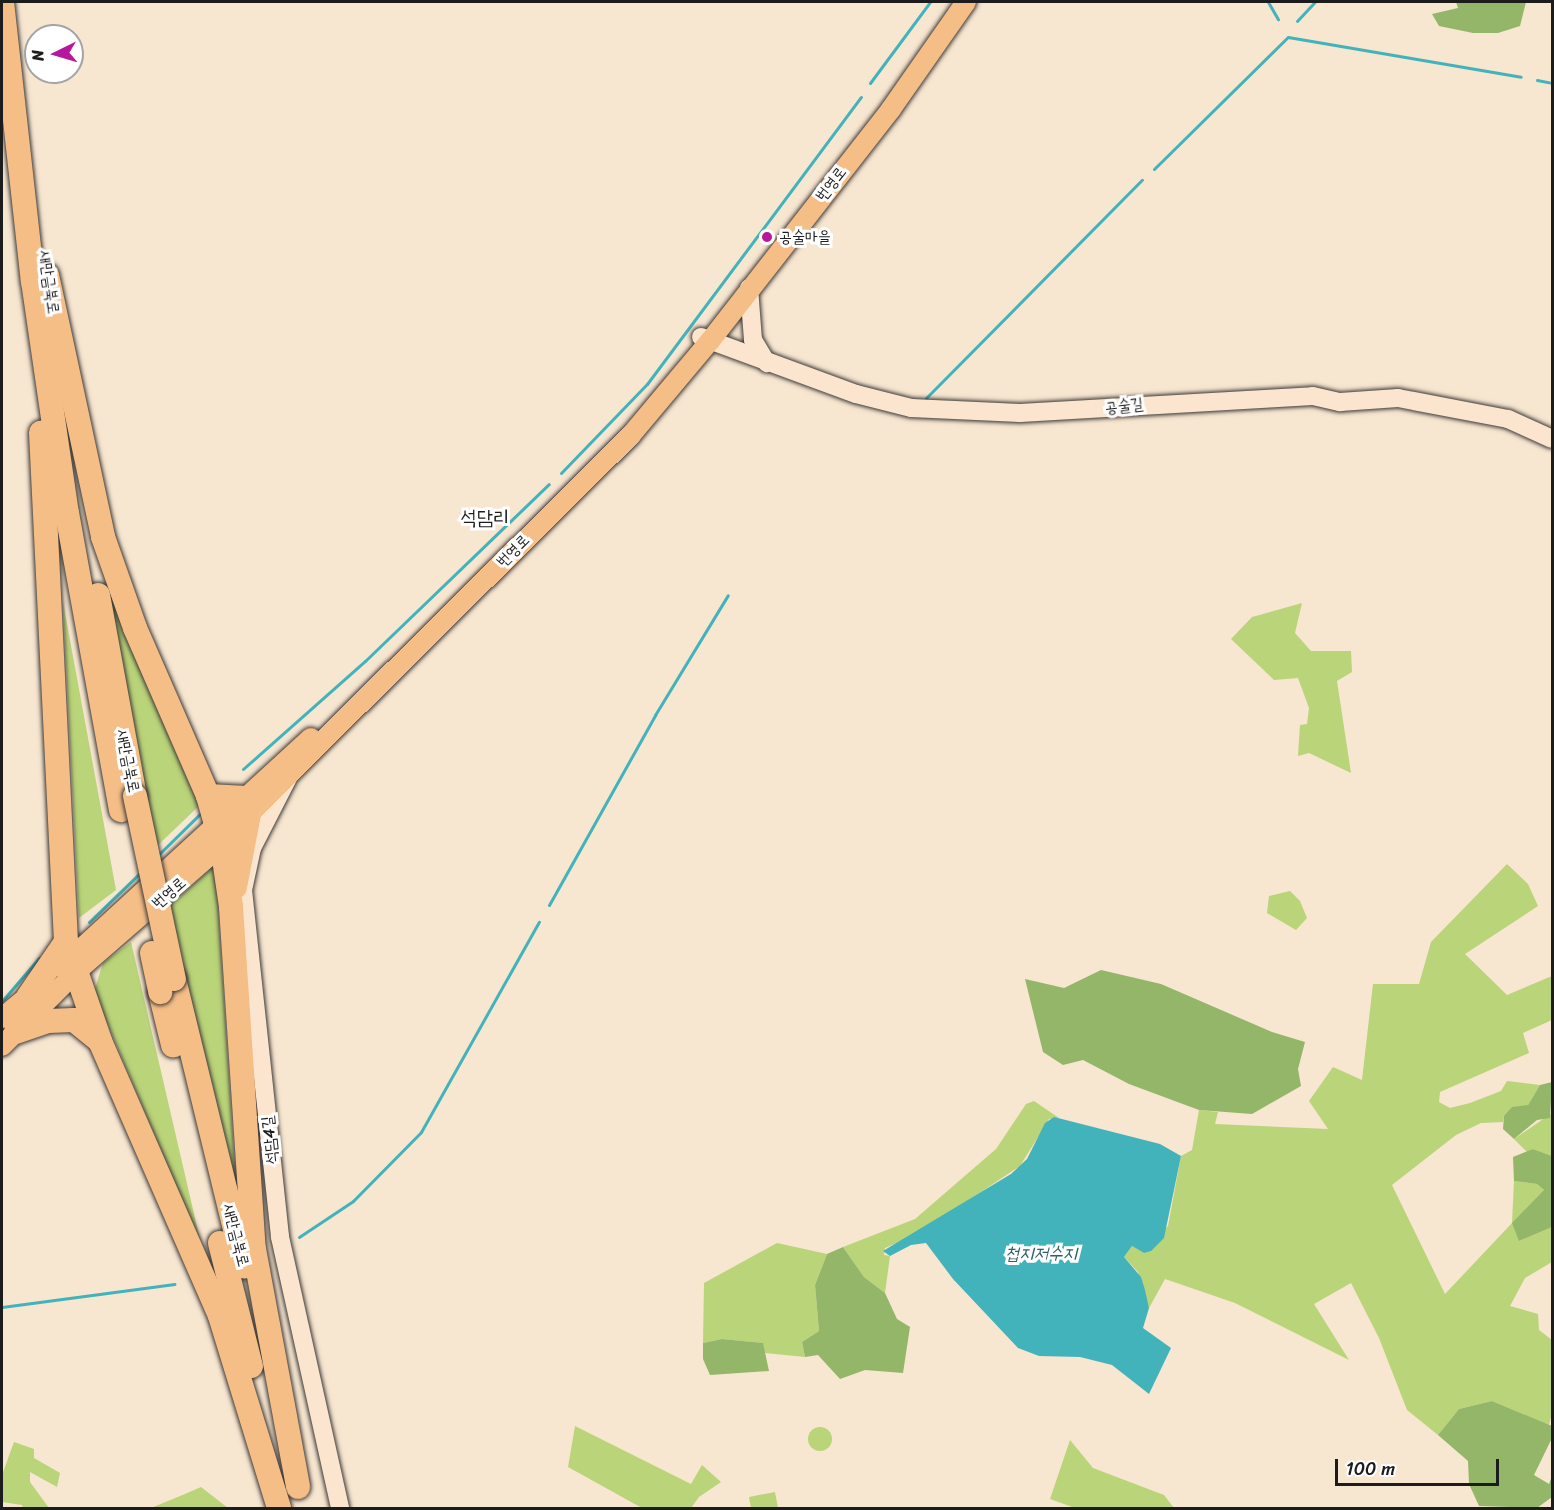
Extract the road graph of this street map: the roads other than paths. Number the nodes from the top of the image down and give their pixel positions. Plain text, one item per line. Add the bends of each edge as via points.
1 (2, 2) edge
2 (18, 2) edge
3 (950, 2) edge
4 (966, 2) edge
5 (40, 278) junction
6 (749, 288) junction
7 (705, 339) junction
8 (767, 363) junction
9 (1552, 439) edge
10 (289, 776) junction
11 (208, 796) junction
12 (246, 806) junction
13 (220, 835) junction
14 (231, 907) junction
15 (72, 957) junction
16 (167, 986) junction
17 (28, 997) joint
18 (6, 1032) edge
19 (100, 1041) junction
20 (301, 1498) edge
21 (279, 1509) edge
22 (286, 1509) edge
23 (340, 1509) edge

1 - 5 highway, 새만금북로
2 - 5 highway, 새만금북로
3 - 7 main road, 번영로
4 - 6 main road, 번영로 via 891,109
5 - 11 highway via 103,537 135,628
5 - 15 highway
5 - 16 highway, 새만금북로, bridge via 69,525
6 - 7 main road, 번영로
6 - 8 street via 753,340
7 - 8 street, 공술길
7 - 10 main road, 번영로 via 631,435
7 - 12 main road, 번영로 via 567,488
8 - 9 street, 공술길 via 856,394 911,408 1020,413 1313,396 1340,402 1398,398 1508,419
10 - 12 main road, 번영로
10 - 23 street, 석담4길 via 252,848 243,890 280,1237
11 - 12 highway
11 - 13 highway
12 - 13 main road, 번영로
12 - 14 highway
13 - 14 highway
13 - 15 main road, 번영로
14 - 20 highway via 254,1249
15 - 17 highway
15 - 18 main road, 번영로
15 - 19 highway
16 - 20 highway, 새만금북로
16 - 22 highway, 새만금북로
17 - 18 main road
18 - 19 highway via 48,1021 74,1020
19 - 21 highway via 220,1316

